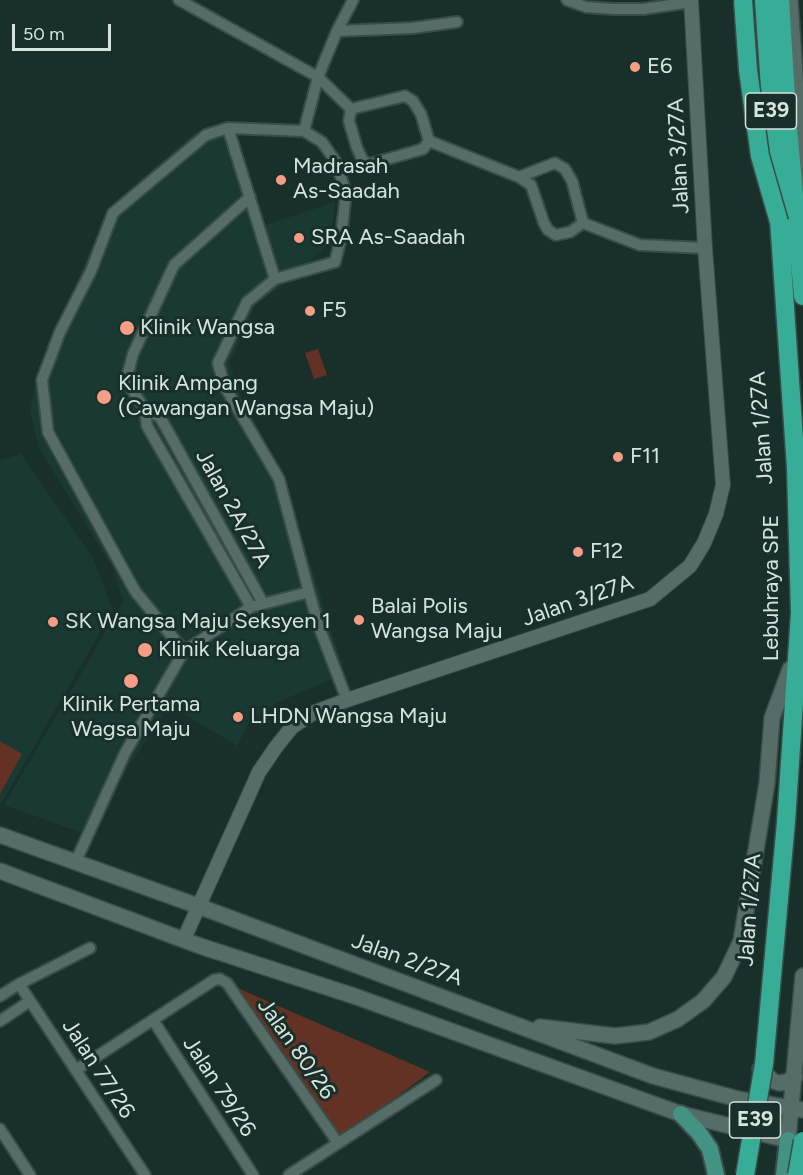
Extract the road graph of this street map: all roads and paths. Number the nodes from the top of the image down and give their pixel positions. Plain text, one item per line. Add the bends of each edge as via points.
1 (179, 0) edge
2 (353, 0) edge
3 (567, 0) edge
4 (743, 0) edge
5 (756, 0) edge
6 (764, 0) edge
7 (780, 0) edge
8 (790, 0) edge
9 (691, 1) edge
10 (457, 22) dead end
11 (337, 31) junction
12 (318, 77) junction
13 (351, 110) junction
14 (228, 128) junction
15 (304, 131) junction
16 (799, 135) junction
17 (429, 141) junction
18 (803, 151) edge
19 (519, 177) junction
20 (803, 195) edge
21 (250, 197) junction
22 (778, 222) junction
23 (584, 223) junction
24 (705, 248) junction
25 (275, 279) junction
26 (803, 296) edge
27 (145, 408) junction
28 (309, 592) junction
29 (263, 603) junction
30 (250, 607) junction
31 (184, 651) junction
32 (790, 669) junction
33 (346, 700) junction
34 (0, 835) edge
35 (76, 861) junction
36 (0, 870) edge
37 (198, 906) junction
38 (185, 935) junction
39 (90, 948) dead end
40 (803, 976) edge
41 (19, 984) junction
42 (0, 996) edge
43 (30, 1001) junction
44 (153, 1020) junction
45 (0, 1021) edge
46 (519, 1025) junction
47 (76, 1070) junction
48 (760, 1070) junction
49 (795, 1077) junction
50 (436, 1080) dead end
51 (757, 1103) junction
52 (797, 1109) edge
53 (681, 1114) junction
54 (0, 1129) edge
55 (753, 1131) junction
56 (798, 1141) edge
57 (338, 1143) junction
58 (30, 1175) edge
59 (144, 1175) edge
60 (253, 1175) edge
61 (289, 1175) edge
62 (716, 1175) edge
63 (745, 1175) edge
64 (784, 1175) edge
65 (797, 1175) edge

1 - 12 street
2 - 11 street
3 - 9 street via 586,7 613,9 643,9
4 - 22 highway, bridge via 760,156
5 - 32 main road, Jalan 1/27A via 794,588
6 - 22 highway, Lebuhraya SPE / E39, bridge
7 - 26 highway, E39
8 - 16 main road
9 - 24 street, Jalan 3/27A
10 - 11 street
11 - 12 street
12 - 13 street
12 - 15 street
13 - 17 street via 405,96 421,114
13 - 17 street via 349,121 357,148 370,164 423,149
14 - 15 street
14 - 21 street
14 - 31 street via 206,135 113,213 42,380 48,432 135,591
15 - 25 street via 322,142 336,162 346,193 341,238 336,262
16 - 18 street
16 - 20 main road
17 - 19 street
19 - 23 street via 531,185 548,230 556,235
19 - 23 street via 555,163 565,169
21 - 25 street
21 - 27 street, Jalan 2A/27A via 174,265 128,373 129,386
22 - 63 highway, Lebuhraya SPE / E39, bridge via 796,468 800,613 764,1064
23 - 24 street via 640,245
24 - 33 street, Jalan 3/27A via 723,485 716,514 690,566 650,599
25 - 28 street via 247,302 218,363 225,387 279,479
27 - 29 street, Jalan 2A/27A via 160,417
27 - 30 street, Jalan 2A/27A via 147,426
28 - 29 street
28 - 33 street
29 - 30 street
30 - 31 street
31 - 35 street via 125,753
32 - 46 main road via 772,718 767,783 741,941 724,977 703,1001 678,1019 649,1032 615,1036
32 - 48 main road, Jalan 1/27A
33 - 37 street, Jalan 3/27A via 315,712 292,727 276,747 259,772
34 - 35 main road, Jalan 2/27A
35 - 37 main road, Jalan 2/27A
36 - 38 main road
37 - 38 street, Jalan 3/27A
37 - 46 main road, Jalan 2/27A
38 - 53 main road
39 - 41 street
40 - 49 main road
41 - 42 street
41 - 43 street, Jalan 77/26
43 - 45 street
43 - 47 street, Jalan 77/26
44 - 47 street
44 - 57 street, Jalan 80/26 via 214,980 227,983
44 - 60 street, Jalan 79/26
46 - 51 main road, Jalan 2/27A via 653,1076
47 - 59 street, Jalan 77/26
48 - 49 main road via 778,1083
48 - 51 main road, Jalan 1/27A
49 - 52 main road
50 - 57 street
51 - 52 main road, Jalan 2/27A
51 - 55 main road, Jalan 1/27A
52 - 56 main road
53 - 55 main road
53 - 62 main road via 710,1149
54 - 58 street
55 - 56 main road
55 - 63 main road, Jalan 1/27A
56 - 64 main road
56 - 65 highway, E39, bridge
57 - 61 street

